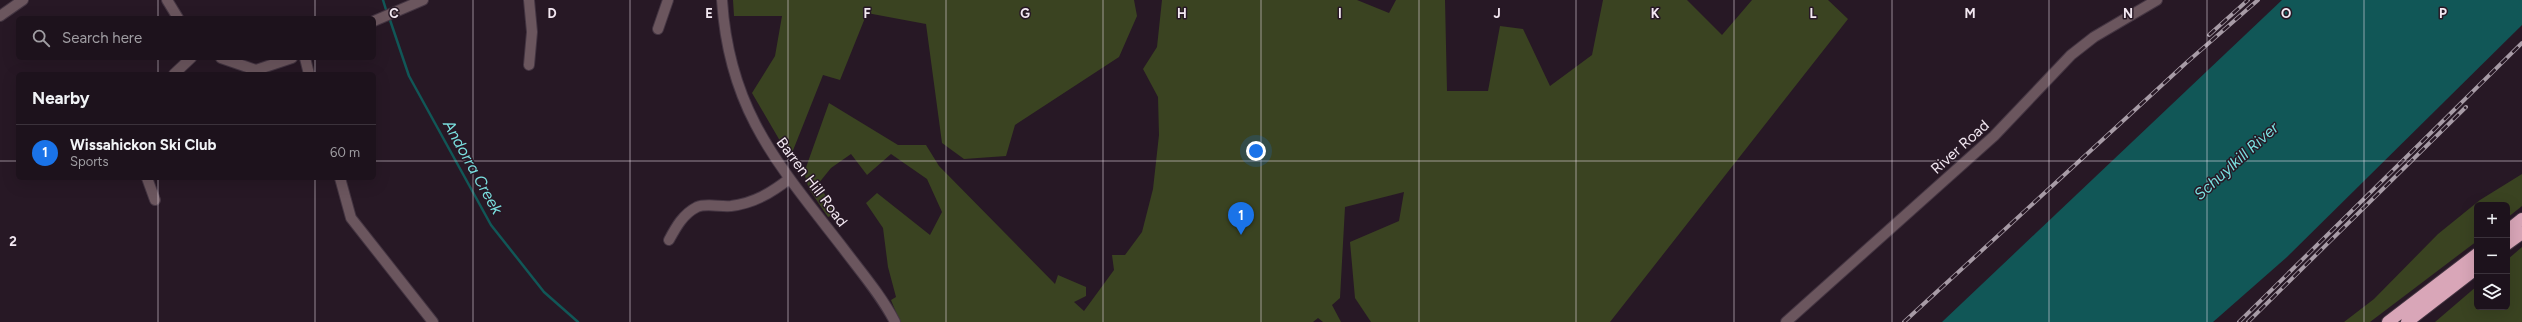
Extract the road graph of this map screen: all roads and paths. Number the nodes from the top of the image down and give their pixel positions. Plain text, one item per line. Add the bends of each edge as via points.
1 (24, 0) edge
2 (167, 0) edge
3 (423, 0) edge
4 (529, 0) edge
5 (668, 0) edge
6 (722, 0) edge
7 (2157, 0) edge
8 (0, 16) edge
9 (177, 16) edge
10 (376, 20) edge
11 (658, 29) dead end
12 (189, 60) edge
13 (227, 60) edge
14 (286, 60) edge
15 (306, 60) edge
16 (529, 65) dead end
17 (176, 72) edge
18 (309, 72) edge
19 (789, 179) junction
20 (148, 180) edge
21 (341, 180) edge
22 (155, 200) dead end
23 (2522, 220) edge
24 (2510, 229) edge
25 (2522, 233) edge
26 (669, 240) dead end
27 (2510, 242) edge
28 (2474, 256) edge
29 (2474, 270) edge
30 (433, 322) edge
31 (895, 322) edge
32 (1786, 322) edge
33 (2388, 322) edge
34 (2407, 322) edge

1 - 8 street
2 - 9 street
3 - 10 street
4 - 16 street via 532,32
5 - 11 street
6 - 19 street, Barren Hill Road via 726,45 737,82 758,131
7 - 32 street, River Road via 2094,37 2071,55 1994,136
12 - 17 street
13 - 14 street via 256,70
15 - 18 street
19 - 26 street via 766,196 750,202 730,206 698,206 682,218
19 - 31 street, Barren Hill Road via 881,297
20 - 22 street
21 - 30 street via 351,218
23 - 24 highway
25 - 27 highway
28 - 33 highway
29 - 34 highway

